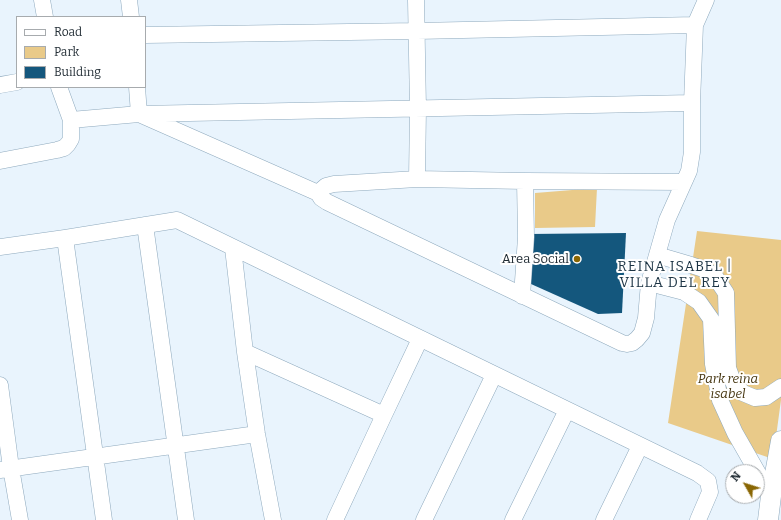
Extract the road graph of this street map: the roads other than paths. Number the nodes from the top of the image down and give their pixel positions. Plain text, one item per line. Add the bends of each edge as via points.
1 (42, 0) edge
2 (129, 0) edge
3 (416, 0) edge
4 (706, 0) edge
5 (45, 16) edge
6 (131, 16) edge
7 (695, 25) junction
8 (417, 30) junction
9 (146, 35) edge
10 (16, 82) edge
11 (0, 85) edge
12 (59, 88) edge
13 (137, 88) edge
14 (692, 103) junction
15 (418, 108) junction
16 (139, 114) junction
17 (71, 120) junction
18 (0, 161) edge
19 (417, 179) junction
20 (525, 181) junction
21 (684, 182) junction
22 (318, 193) junction
23 (145, 225) junction
24 (65, 238) junction
25 (0, 247) edge
26 (233, 248) junction
27 (657, 256) junction
28 (649, 283) junction
29 (522, 296) junction
30 (420, 339) junction
31 (245, 352) junction
32 (494, 375) junction
33 (0, 386) edge
34 (781, 387) edge
35 (566, 410) junction
36 (384, 414) junction
37 (257, 434) junction
38 (781, 441) edge
39 (175, 446) junction
40 (640, 446) junction
41 (95, 456) junction
42 (6, 469) edge
43 (771, 496) junction
44 (20, 520) edge
45 (104, 520) edge
46 (186, 520) edge
47 (273, 520) edge
48 (335, 520) edge
49 (424, 520) edge
50 (513, 520) edge
51 (604, 520) edge
52 (698, 520) edge
53 (768, 520) edge

1 - 5 street
2 - 6 street
3 - 8 street
4 - 7 street
7 - 8 street
7 - 14 street
8 - 9 street
8 - 15 street
10 - 11 street
12 - 17 street
13 - 16 street
14 - 15 street
14 - 21 street via 692,152
15 - 16 street
15 - 19 street
16 - 17 street
16 - 22 street
17 - 18 street via 71,138 64,148
19 - 20 street
19 - 22 street via 334,184 326,186
20 - 21 street
20 - 29 street via 526,238
21 - 27 street via 667,220
22 - 29 street via 327,202
23 - 24 street
23 - 26 street via 177,220
23 - 39 street
24 - 25 street
24 - 41 street
26 - 30 street
26 - 31 street
27 - 28 street
27 - 34 street via 706,270 716,278 726,293 728,368 734,384 742,393 755,398 766,397
28 - 29 street via 642,333 632,343 627,344
28 - 43 street via 684,292 699,302 711,319 713,364 720,400 735,433
30 - 32 street
30 - 36 street
31 - 36 street
31 - 37 street
32 - 35 street
32 - 49 street
33 - 42 street
35 - 40 street
35 - 50 street
36 - 48 street
37 - 39 street
37 - 47 street
38 - 43 street
39 - 41 street
39 - 46 street
40 - 51 street
40 - 52 street via 697,473 708,481 710,492
41 - 42 street
41 - 45 street
42 - 44 street
43 - 53 street

